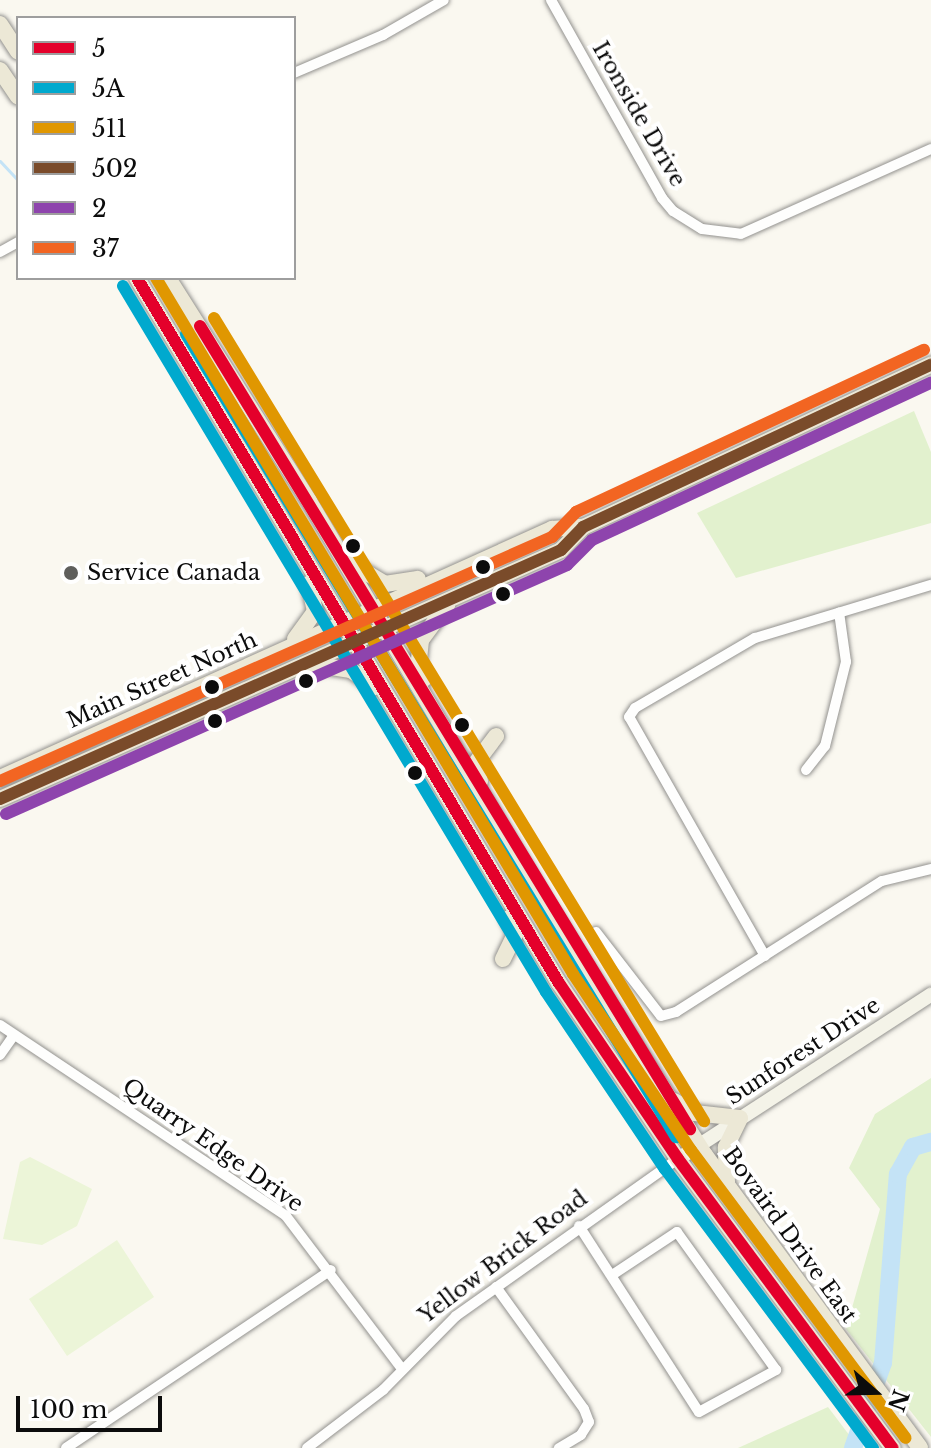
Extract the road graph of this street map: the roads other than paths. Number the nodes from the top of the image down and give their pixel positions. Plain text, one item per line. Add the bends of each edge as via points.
1 (444, 0) edge
2 (551, 0) edge
3 (0, 24) edge
4 (16, 49) edge
5 (0, 70) edge
6 (296, 72) edge
7 (16, 94) edge
8 (931, 149) edge
9 (138, 280) edge
10 (169, 280) edge
11 (931, 365) edge
12 (583, 527) junction
13 (337, 546) junction
14 (302, 556) junction
15 (450, 575) junction
16 (931, 585) edge
17 (453, 599) junction
18 (374, 608) junction
19 (839, 612) junction
20 (342, 623) junction
21 (386, 629) junction
22 (354, 643) junction
23 (271, 655) junction
24 (280, 677) junction
25 (386, 699) junction
26 (433, 709) junction
27 (496, 736) dead end
28 (806, 770) dead end
29 (0, 778) edge
30 (481, 790) junction
31 (0, 799) edge
32 (931, 869) edge
33 (503, 896) junction
34 (596, 932) dead end
35 (765, 956) junction
36 (559, 983) junction
37 (931, 995) edge
38 (0, 1025) edge
39 (14, 1035) junction
40 (0, 1055) edge
41 (671, 1100) junction
42 (740, 1118) junction
43 (699, 1145) junction
44 (678, 1159) junction
45 (730, 1191) junction
46 (579, 1226) junction
47 (331, 1270) junction
48 (612, 1275) junction
49 (496, 1287) junction
50 (402, 1369) junction
51 (66, 1448) edge
52 (307, 1448) edge
53 (559, 1448) edge
54 (893, 1448) edge
55 (920, 1448) edge

1 - 6 street via 383,35
2 - 8 street, Ironside Drive via 662,198 702,229 741,234
3 - 4 main road
5 - 7 main road
9 - 14 main road
10 - 13 main road
11 - 12 main road
12 - 15 main road via 552,529
12 - 17 main road, Main Street North via 561,550
13 - 15 main road via 365,575 382,583 409,583 437,571
13 - 18 main road, Bovaird Drive East
14 - 20 main road, Bovaird Drive East
14 - 23 main road via 303,572 317,602 313,618 299,637
15 - 18 main road, Main Street North
16 - 19 street
17 - 21 main road, Main Street North
17 - 26 main road via 420,643 418,669 435,698
18 - 20 main road, Main Street North
18 - 21 main road, Bovaird Drive East
19 - 28 street via 846,662 825,746
19 - 35 street via 755,638 635,708 629,717
20 - 22 main road, Bovaird Drive East
20 - 23 main road, Main Street North
21 - 22 main road, Main Street North
21 - 26 main road, Bovaird Drive East
22 - 24 main road, Main Street North
22 - 25 main road, Bovaird Drive East
23 - 29 main road, Main Street North
24 - 25 main road via 339,667 363,677
24 - 31 main road, Main Street North
25 - 33 main road, Bovaird Drive East
26 - 30 main road, Bovaird Drive East
27 - 30 main road via 475,764
30 - 41 main road, Bovaird Drive East
32 - 35 street via 882,881
33 - 36 main road, Bovaird Drive East
33 - 36 main road via 502,909 515,934 503,959 536,957
34 - 35 street via 661,1016 676,1012
36 - 44 main road, Bovaird Drive East
37 - 42 street, Sunforest Drive
38 - 39 street, Quarry Edge Drive
39 - 40 street
39 - 47 street, Quarry Edge Drive via 286,1216
41 - 42 main road via 695,1113
41 - 43 main road, Bovaird Drive East
42 - 43 street, Sunforest Drive
42 - 45 main road via 725,1154
43 - 44 street, Yellow Brick Road
43 - 45 main road, Bovaird Drive East
44 - 46 street, Yellow Brick Road
44 - 54 main road, Bovaird Drive East
45 - 55 main road, Bovaird Drive East
46 - 48 street
46 - 49 street, Yellow Brick Road
47 - 50 street, Quarry Edge Drive
47 - 51 street
48 - 48 street via 699,1412 776,1370 677,1232
49 - 50 street, Yellow Brick Road via 456,1316
49 - 53 street via 584,1409 589,1422 581,1435
50 - 52 street, Yellow Brick Road via 349,1420

